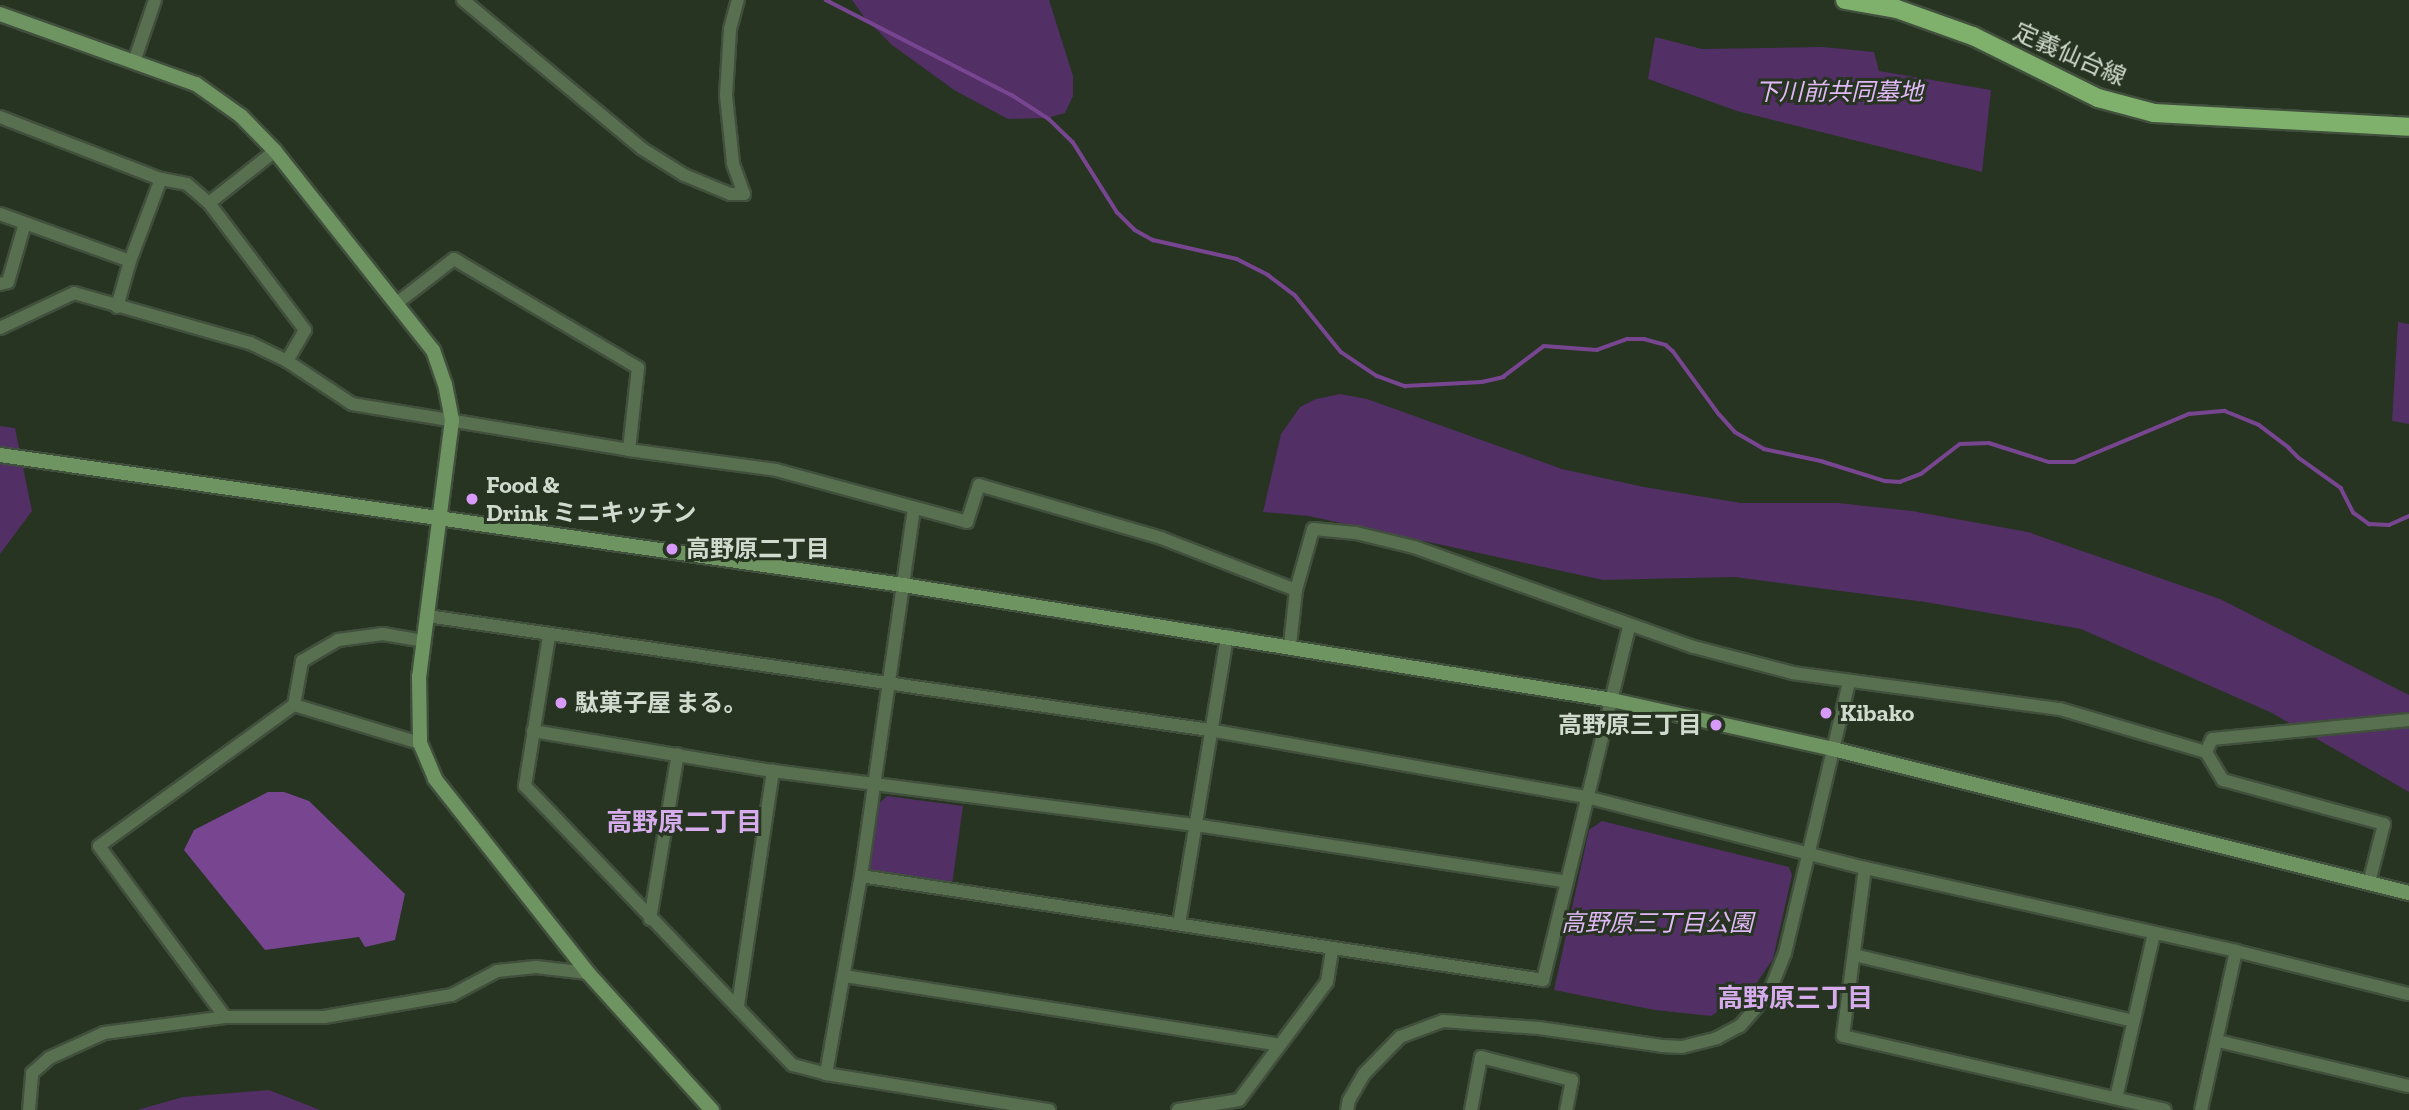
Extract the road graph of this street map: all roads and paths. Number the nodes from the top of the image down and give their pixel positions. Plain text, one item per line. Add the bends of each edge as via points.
1 (155, 0) edge
2 (463, 0) edge
3 (738, 0) edge
4 (1845, 0) edge
5 (0, 14) edge
6 (134, 62) junction
7 (0, 117) edge
8 (2409, 127) edge
9 (275, 151) junction
10 (161, 179) junction
11 (209, 203) junction
12 (0, 214) edge
13 (24, 223) junction
14 (130, 261) junction
15 (0, 284) edge
16 (397, 303) junction
17 (117, 307) junction
18 (0, 328) edge
19 (287, 361) junction
20 (452, 420) junction
21 (629, 450) junction
22 (0, 455) edge
23 (914, 508) junction
24 (439, 519) junction
25 (903, 585) junction
26 (1296, 590) junction
27 (427, 616) junction
28 (1629, 626) junction
29 (549, 636) junction
30 (1227, 636) junction
31 (424, 641) junction
32 (1290, 645) junction
33 (1849, 682) junction
34 (889, 684) junction
35 (1612, 700) junction
36 (293, 705) junction
37 (2409, 720) edge
38 (1209, 730) junction
39 (533, 731) junction
40 (420, 743) junction
41 (1833, 749) junction
42 (2206, 752) junction
43 (678, 754) junction
44 (774, 771) junction
45 (876, 782) junction
46 (1586, 797) junction
47 (1196, 825) junction
48 (1809, 855) junction
49 (1865, 868) junction
50 (861, 876) junction
51 (1567, 882) junction
52 (2369, 883) junction
53 (2409, 893) edge
54 (650, 919) junction
55 (1179, 925) junction
56 (2154, 933) junction
57 (1332, 950) junction
58 (2236, 951) junction
59 (1854, 955) junction
60 (588, 973) junction
61 (845, 976) junction
62 (2409, 994) edge
63 (738, 1005) junction
64 (225, 1017) junction
65 (2133, 1021) junction
66 (2218, 1041) junction
67 (1279, 1045) junction
68 (827, 1074) junction
69 (2409, 1086) edge
70 (2116, 1098) junction
71 (29, 1110) edge
72 (712, 1110) edge
73 (1049, 1110) edge
74 (1178, 1110) edge
75 (1347, 1110) edge
76 (1471, 1110) edge
77 (1566, 1110) edge
78 (2165, 1110) edge
79 (2201, 1110) edge

1 - 6 street
2 - 3 street via 641,148 684,175 730,194 744,194 733,163 726,95 730,29
4 - 8 main road, 定義仙台線 via 1897,9 1973,36 2098,98 2154,113
5 - 6 street
6 - 9 street via 196,84 240,116
7 - 10 street
9 - 11 street
9 - 16 street
10 - 11 street via 187,184
10 - 14 street
11 - 19 street via 305,330
12 - 13 street
13 - 14 street
13 - 15 street via 9,282
14 - 17 street
16 - 20 street via 432,350
16 - 21 street via 454,259 638,369
17 - 18 street via 74,293
17 - 19 street via 250,343
19 - 20 street via 352,404
20 - 21 street
20 - 24 street
21 - 23 street via 776,470
22 - 24 street
23 - 25 street
23 - 26 street via 967,522 979,485 1161,538
24 - 25 street
24 - 27 street
25 - 30 street
25 - 34 street
26 - 28 street via 1313,529 1356,533 1414,547
26 - 32 street
27 - 29 street
27 - 31 street
28 - 33 street via 1793,673
28 - 35 street
29 - 34 street
29 - 39 street
30 - 32 street
30 - 38 street
31 - 36 street via 383,634 338,640 302,661
31 - 40 street via 419,676
32 - 35 street
33 - 41 street
33 - 42 street via 2060,709
34 - 38 street
34 - 45 street
35 - 41 street
35 - 46 street
36 - 40 street
36 - 64 street via 99,846
37 - 42 street via 2212,739
38 - 46 street
38 - 47 street
39 - 43 street
39 - 54 street via 525,786
40 - 60 street via 435,779
41 - 48 street
41 - 52 street
42 - 52 street via 2223,780 2384,824
43 - 44 street
43 - 54 street
44 - 45 street
44 - 63 street
45 - 47 street
45 - 50 street
46 - 48 street
46 - 51 street
47 - 51 street
47 - 55 street
48 - 49 street
48 - 75 street via 1785,953 1769,993 1740,1026 1717,1038 1662,1046 1539,1028 1443,1021 1400,1037 1364,1074
49 - 56 street
49 - 59 street
50 - 55 street
50 - 61 street
51 - 57 street via 1544,980
52 - 53 street
54 - 63 street
55 - 57 street
56 - 58 street
56 - 65 street
57 - 67 street via 1327,982
58 - 62 street
58 - 66 street
59 - 65 street
59 - 70 street via 1843,1036
60 - 64 street via 536,967 497,971 452,995 324,1017
60 - 72 street
61 - 67 street
61 - 68 street
63 - 68 street via 793,1065
64 - 71 street via 104,1033 49,1058 32,1073
65 - 70 street
66 - 69 street
66 - 79 street
67 - 74 street via 1239,1100
68 - 73 street
70 - 78 street
76 - 77 street via 1481,1057 1573,1080

